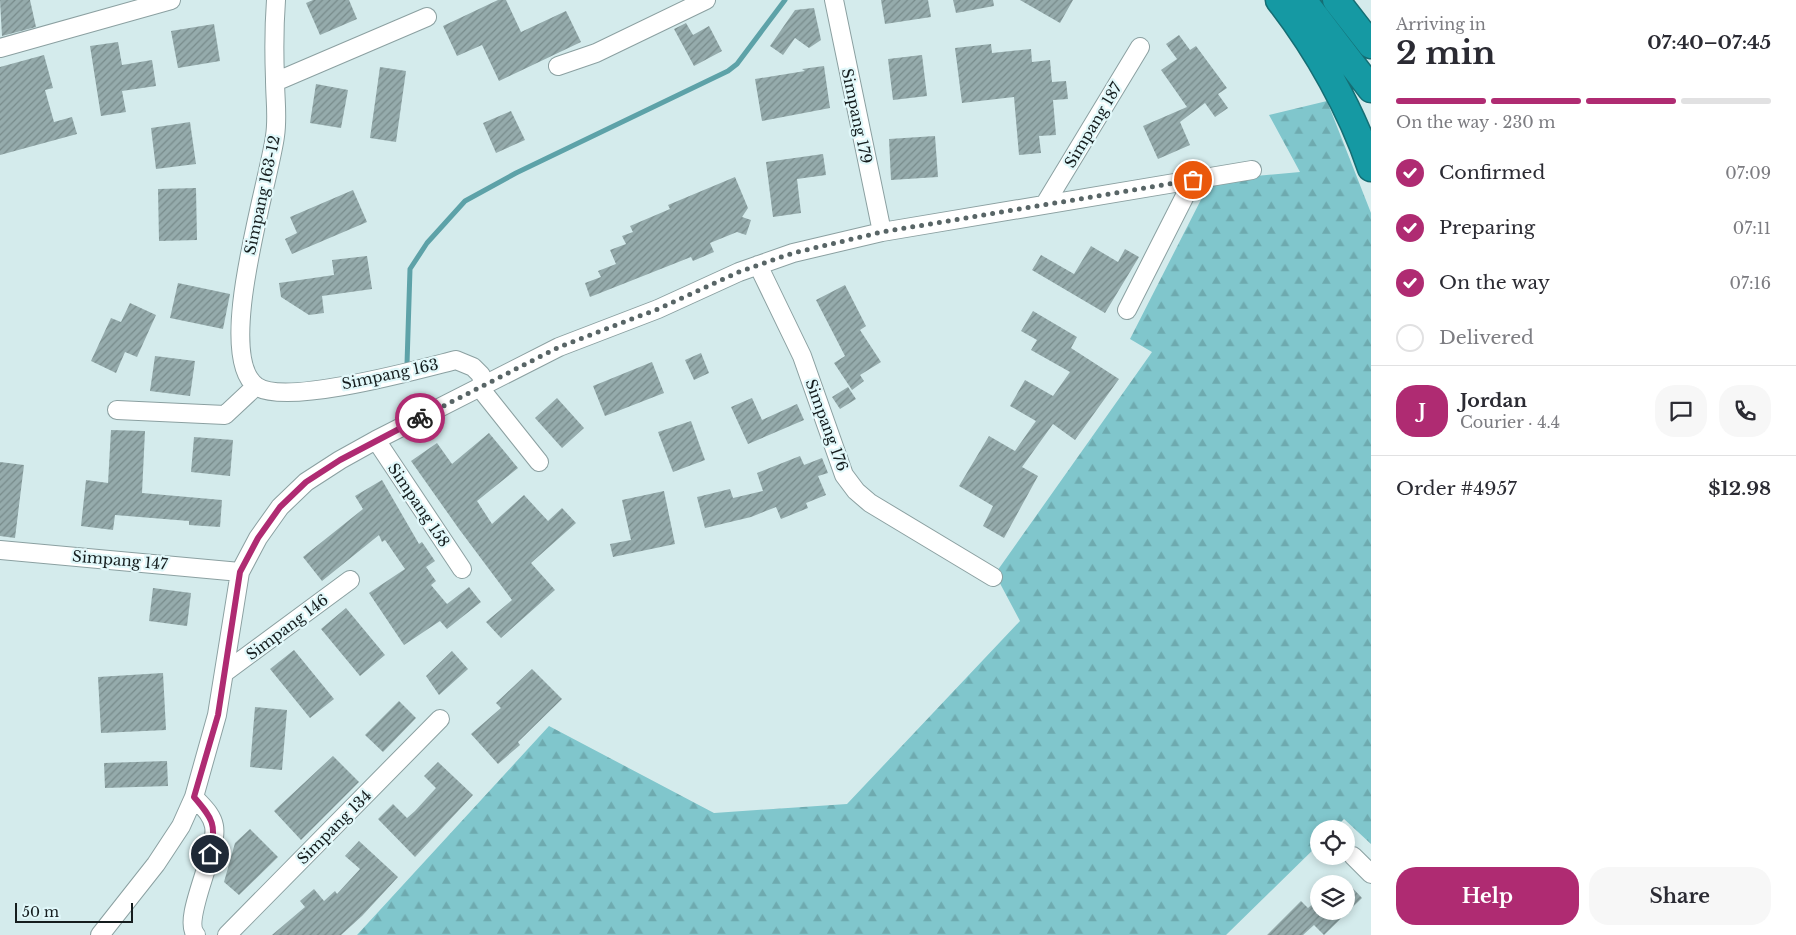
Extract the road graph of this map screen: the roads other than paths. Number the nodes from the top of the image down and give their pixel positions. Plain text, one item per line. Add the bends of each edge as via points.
1 (171, 0) edge
2 (276, 0) edge
3 (706, 0) edge
4 (834, 0) edge
5 (1279, 0) edge
6 (1303, 0) edge
7 (1336, 0) edge
8 (427, 17) dead end
9 (1371, 45) edge
10 (1140, 47) dead end
11 (0, 48) edge
12 (558, 66) dead end
13 (275, 82) junction
14 (1371, 89) edge
15 (1371, 168) edge
16 (1252, 170) dead end
17 (1193, 180) junction
18 (1045, 204) junction
19 (882, 232) junction
20 (758, 265) junction
21 (1127, 310) dead end
22 (483, 384) junction
23 (256, 386) junction
24 (117, 410) dead end
25 (376, 440) junction
26 (539, 462) dead end
27 (0, 550) edge
28 (462, 569) dead end
29 (240, 572) junction
30 (993, 577) dead end
31 (350, 580) dead end
32 (224, 673) junction
33 (440, 719) dead end
34 (194, 797) junction
35 (1355, 858) edge
36 (1371, 874) edge
37 (100, 935) edge
38 (196, 935) edge
39 (227, 935) edge

1 - 11 street
2 - 13 street, Simpang 163-12
3 - 12 street via 596,53
4 - 19 street, Simpang 179
5 - 15 highway via 1296,22 1337,92
6 - 14 highway
7 - 9 highway
8 - 13 street
10 - 18 street, Simpang 187
13 - 23 street, Simpang 163-12 via 278,109 275,137 247,263 242,314 242,356 246,373
16 - 17 street
17 - 18 street
17 - 21 street
18 - 19 street
19 - 20 street via 793,253
20 - 22 street via 658,309 559,347
20 - 30 street, Simpang 176 via 802,356 844,475 856,491 870,503
22 - 23 street, Simpang 163 via 481,375 473,367 456,360 369,382 286,392
22 - 25 street
22 - 26 street, Simpang 163 via 484,393
23 - 24 street via 225,415
25 - 28 street, Simpang 158
25 - 29 street via 306,482 280,507
27 - 29 street, Simpang 147
29 - 32 street
31 - 32 street, Simpang 146
32 - 34 street via 218,715
33 - 39 street, Simpang 134
34 - 37 street via 181,826 156,864
34 - 38 street via 210,815 214,826 191,924
35 - 36 street

